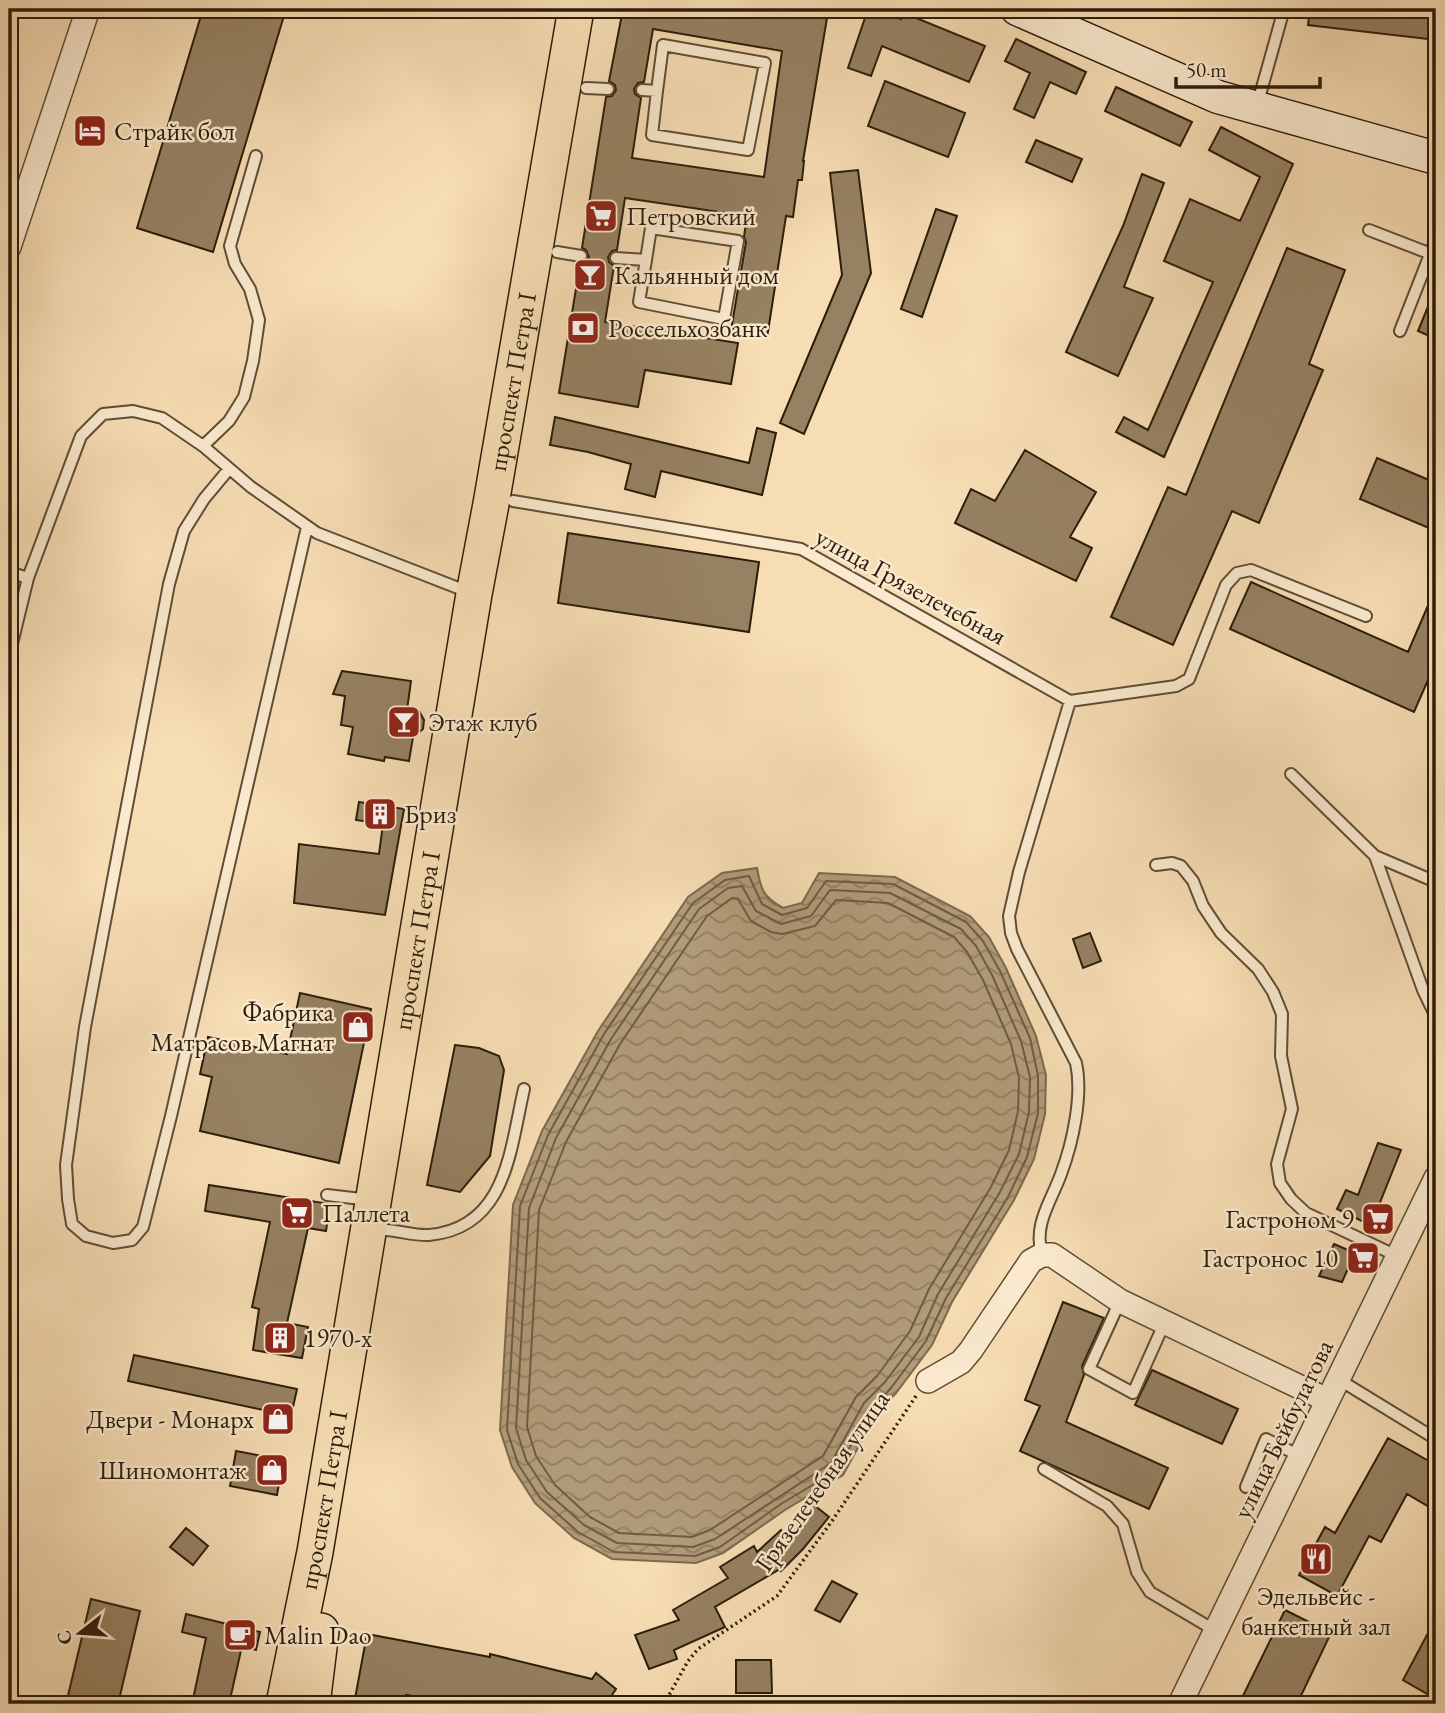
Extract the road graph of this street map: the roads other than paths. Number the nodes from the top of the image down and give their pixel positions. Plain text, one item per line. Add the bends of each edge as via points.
1 (88, 9) edge
2 (576, 9) edge
3 (601, 9) edge
4 (1017, 9) edge
5 (1053, 9) edge
6 (1284, 9) edge
7 (642, 90) dead end
8 (657, 91) junction
9 (1260, 95) junction
10 (1436, 145) edge
11 (256, 156) dead end
12 (1436, 158) edge
13 (1369, 230) dead end
14 (1436, 239) edge
15 (9, 247) edge
16 (1431, 254) junction
17 (616, 258) dead end
18 (646, 260) junction
19 (1424, 271) junction
20 (1436, 277) edge
21 (1400, 331) dead end
22 (203, 446) junction
23 (229, 469) junction
24 (513, 501) junction
25 (307, 527) junction
26 (9, 572) edge
27 (28, 578) junction
28 (474, 594) junction
29 (1366, 616) dead end
30 (9, 656) edge
31 (1070, 701) junction
32 (1292, 774) dead end
33 (1375, 856) junction
34 (1156, 865) dead end
35 (1436, 882) edge
36 (1436, 1017) edge
37 (524, 1088) dead end
38 (1436, 1178) edge
39 (327, 1195) dead end
40 (380, 1215) junction
41 (1042, 1255) junction
42 (1397, 1256) junction
43 (1120, 1301) junction
44 (1164, 1324) junction
45 (1338, 1379) junction
46 (928, 1381) road end
47 (1327, 1400) junction
48 (1436, 1439) edge
49 (1300, 1456) junction
50 (1044, 1469) dead end
51 (1246, 1487) dead end
52 (1216, 1631) junction
53 (284, 1704) edge
54 (312, 1704) edge
55 (1180, 1704) edge

1 - 15 street
2 - 28 main road, проспект Петра I
3 - 24 main road, проспект Петра I via 597,89 569,254
4 - 12 main road via 1218,97
5 - 9 main road via 1225,85
6 - 9 lane
7 - 8 lane
8 - 8 lane via 663,45 765,63 748,149 652,135
9 - 10 main road
11 - 22 lane via 230,246 259,320 253,360 244,397 229,421
13 - 16 lane
14 - 16 lane
16 - 19 lane
17 - 18 lane
18 - 18 lane via 650,228 738,241 724,319 639,302
19 - 20 lane
19 - 21 lane
22 - 23 lane
22 - 27 lane via 162,418 133,411 103,414 81,436
23 - 25 lane
23 - 25 lane via 184,531 169,584 85,1027 66,1165 72,1224 86,1236 120,1242 132,1240 143,1227
24 - 31 lane, улица Грязелечебная via 801,549
24 - 40 main road, проспект Петра I
25 - 28 lane
26 - 27 lane
27 - 30 lane
28 - 40 main road, проспект Петра I
29 - 31 lane via 1251,570 1237,573 1226,585 1189,679 1176,686
31 - 41 lane via 1009,916 1017,949 1076,1063 1080,1081 1062,1171 1038,1229
32 - 33 lane
33 - 35 lane
33 - 36 lane
34 - 42 lane via 1181,866 1221,933 1258,969 1278,1003 1281,1056 1292,1109 1277,1164 1280,1183 1306,1213
37 - 40 lane via 504,1177 484,1210 463,1228 428,1235
38 - 42 street, улица Бейбулатова
39 - 40 lane
40 - 53 main road, проспект Петра I
40 - 54 main road, проспект Петра I
41 - 43 street via 1052,1255
41 - 46 street, Грязелечебная улица via 1031,1261 961,1362
42 - 45 street, улица Бейбулатова
43 - 44 street
43 - 44 lane via 1089,1369 1133,1394
44 - 47 street
45 - 47 street, улица Бейбулатова
45 - 48 lane
47 - 49 street, улица Бейбулатова
49 - 51 lane via 1266,1439
49 - 52 street, улица Бейбулатова
50 - 52 lane via 1107,1506 1123,1524 1138,1572 1150,1592
52 - 55 street, улица Бейбулатова

